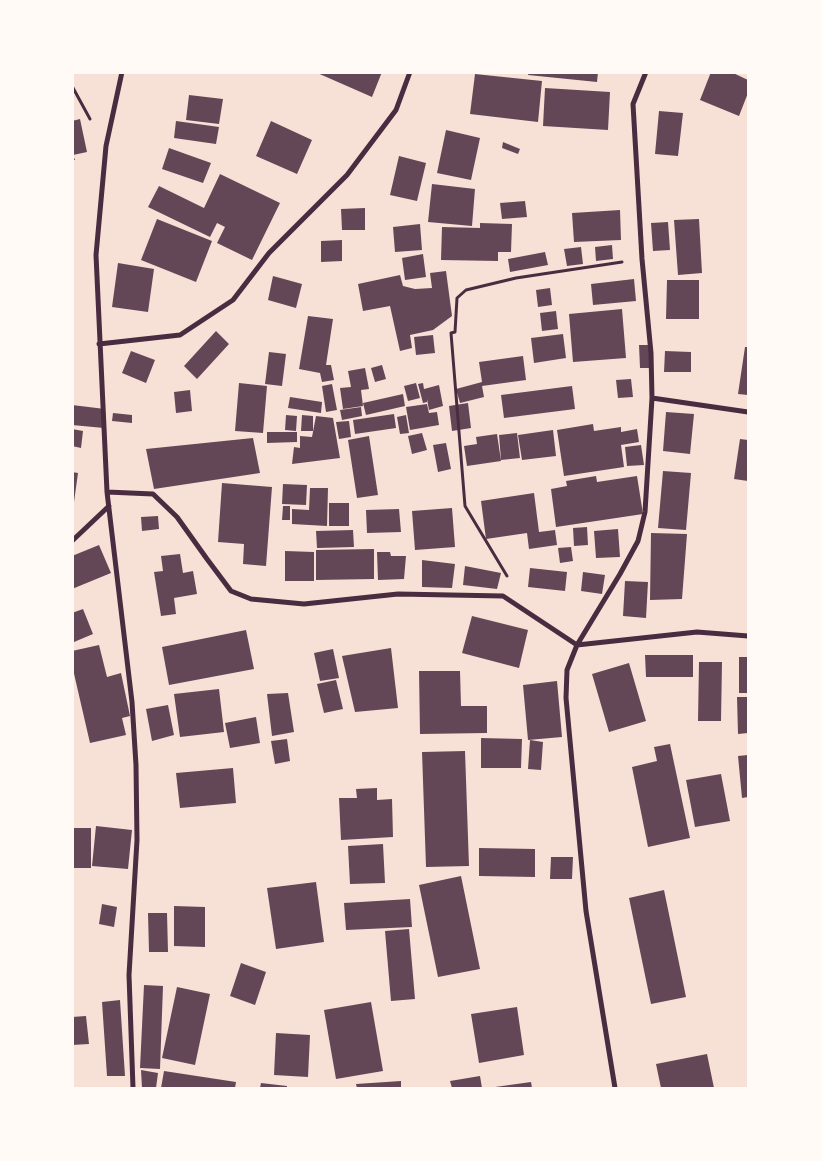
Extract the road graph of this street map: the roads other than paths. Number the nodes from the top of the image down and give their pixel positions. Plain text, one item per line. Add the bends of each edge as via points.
1 (122, 72) edge
2 (410, 72) edge
3 (646, 72) edge
4 (99, 344) junction
5 (652, 398) junction
6 (748, 412) edge
7 (108, 492) junction
8 (109, 506) junction
9 (72, 542) edge
10 (748, 636) edge
11 (577, 645) junction
12 (134, 1088) edge
13 (615, 1088) edge

1 - 4 street via 106,146 96,245
2 - 4 street via 396,110 347,175 269,253 232,300 180,335
3 - 5 street via 633,104
4 - 7 street
5 - 6 street
5 - 11 street via 645,512 638,541
7 - 8 street
7 - 11 street via 153,494 177,517 231,591 251,599 304,604 398,594 504,596
8 - 9 street
8 - 12 street via 132,702 136,765 137,840 129,975
10 - 11 street via 697,632
11 - 13 street via 566,670 566,698 586,912

